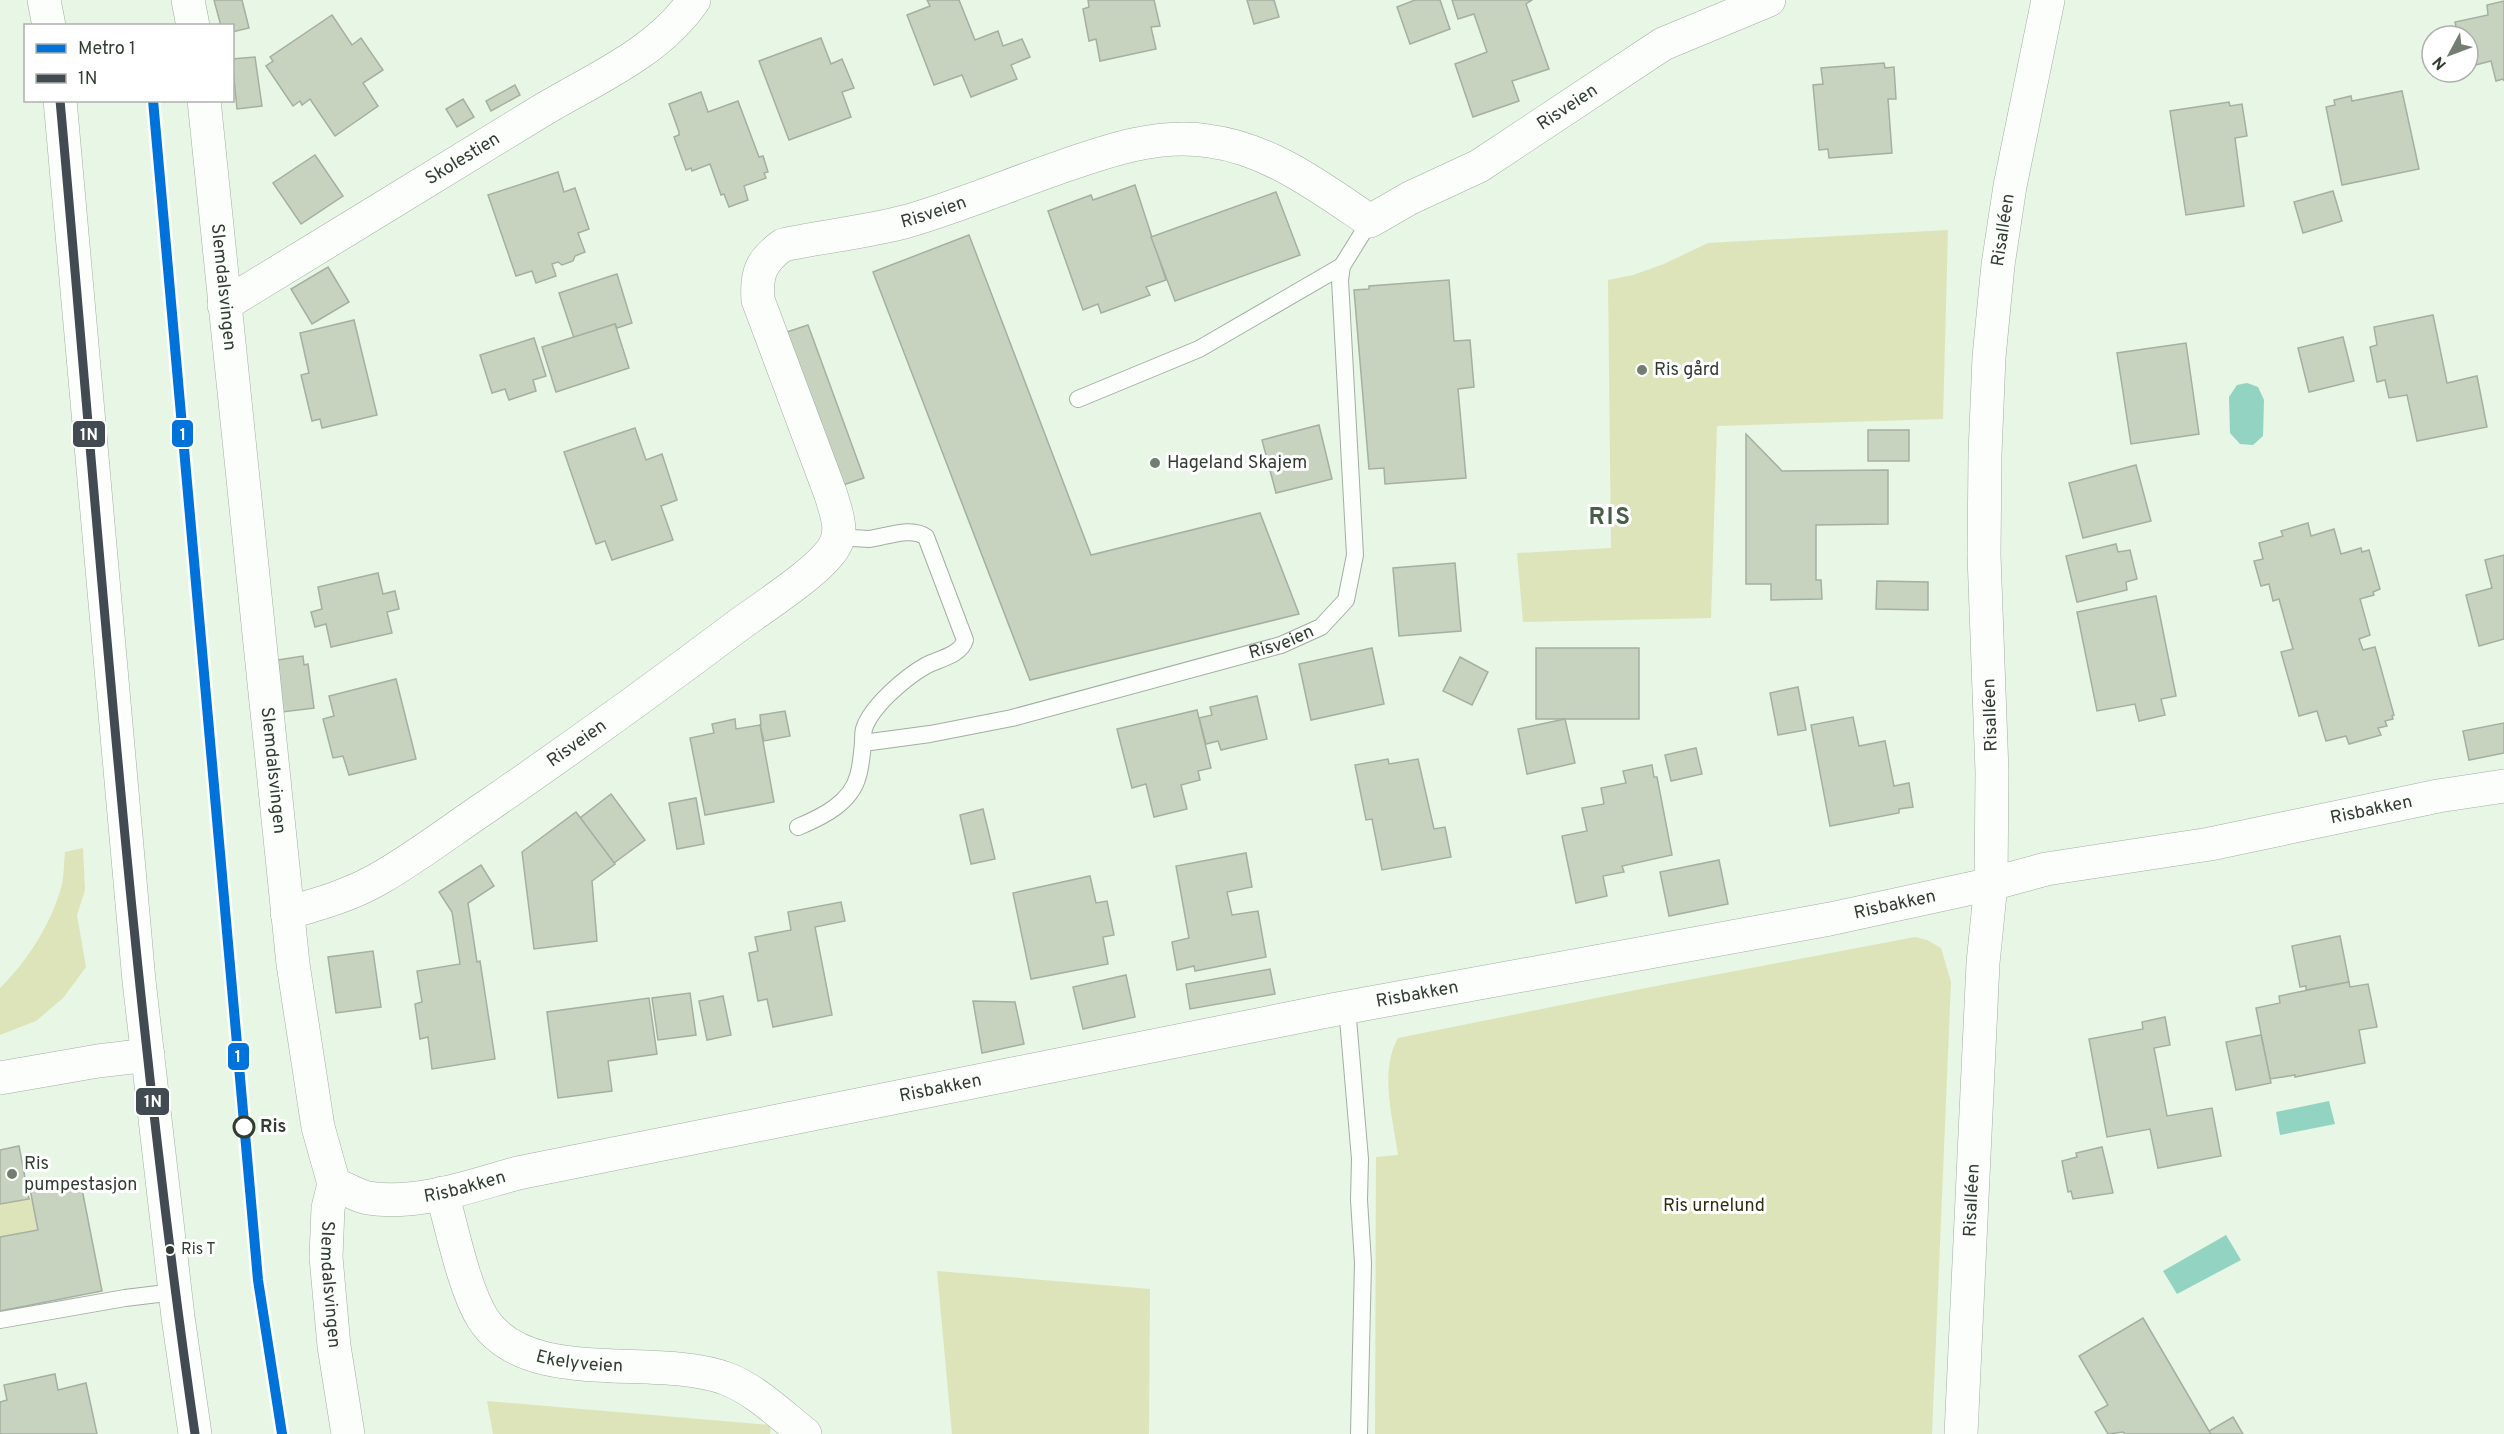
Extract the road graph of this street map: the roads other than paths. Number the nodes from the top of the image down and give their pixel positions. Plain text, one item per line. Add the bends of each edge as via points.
1 (44, 0) edge
2 (188, 0) edge
3 (694, 0) edge
4 (1769, 0) edge
5 (2048, 0) edge
6 (49, 24) edge
7 (193, 24) edge
8 (60, 102) edge
9 (204, 102) edge
10 (1371, 221) junction
11 (1342, 266) junction
12 (224, 305) junction
13 (1078, 399) dead end
14 (839, 536) junction
15 (863, 743) junction
16 (2504, 786) edge
17 (798, 827) dead end
18 (1990, 884) junction
19 (287, 913) junction
20 (1347, 1007) junction
21 (148, 1055) junction
22 (0, 1078) edge
23 (334, 1184) junction
24 (442, 1193) junction
25 (175, 1292) junction
26 (0, 1320) edge
27 (195, 1434) edge
28 (348, 1434) edge
29 (805, 1434) edge
30 (1359, 1434) edge
31 (1961, 1434) edge

1 - 6 street
2 - 7 street
3 - 12 street, Skolestien via 666,33 644,51
4 - 10 street, Risveien via 1663,44 1479,166
5 - 18 street, Risalléen via 2010,186 1989,357 1984,555 1992,761
8 - 21 street
9 - 12 street, Slemdalsvingen
10 - 11 lane, Risveien
10 - 14 street, Risveien via 1292,170 1246,150 1174,138 1083,159 909,220 783,245 762,265 756,282 758,300 831,495
11 - 13 lane via 1199,349
11 - 15 lane, Risveien via 1355,555 1346,600 1321,627 1281,645 1023,715
12 - 19 street, Slemdalsvingen
14 - 15 lane via 869,538 912,532 926,537 965,640 958,651 925,666 877,706 864,729
14 - 19 street, Risveien via 834,548 814,568 678,671 436,841 379,879 321,904
15 - 17 lane via 858,777 848,795 832,810
16 - 18 street, Risbakken via 2427,798 2210,844 2046,869
18 - 20 street, Risbakken via 1830,919
18 - 31 street, Risalléen
19 - 23 street, Slemdalsvingen via 318,1127
20 - 24 street, Risbakken via 518,1173
20 - 30 lane via 1360,1159 1363,1263
21 - 22 street
21 - 25 street
23 - 24 street, Risbakken via 367,1198 406,1199
23 - 28 street, Slemdalsvingen via 328,1209 326,1257 334,1346
24 - 29 street, Ekelyveien via 473,1301 495,1334 511,1346 551,1360 586,1365 672,1366 727,1379 761,1398
25 - 26 lane
25 - 27 street

